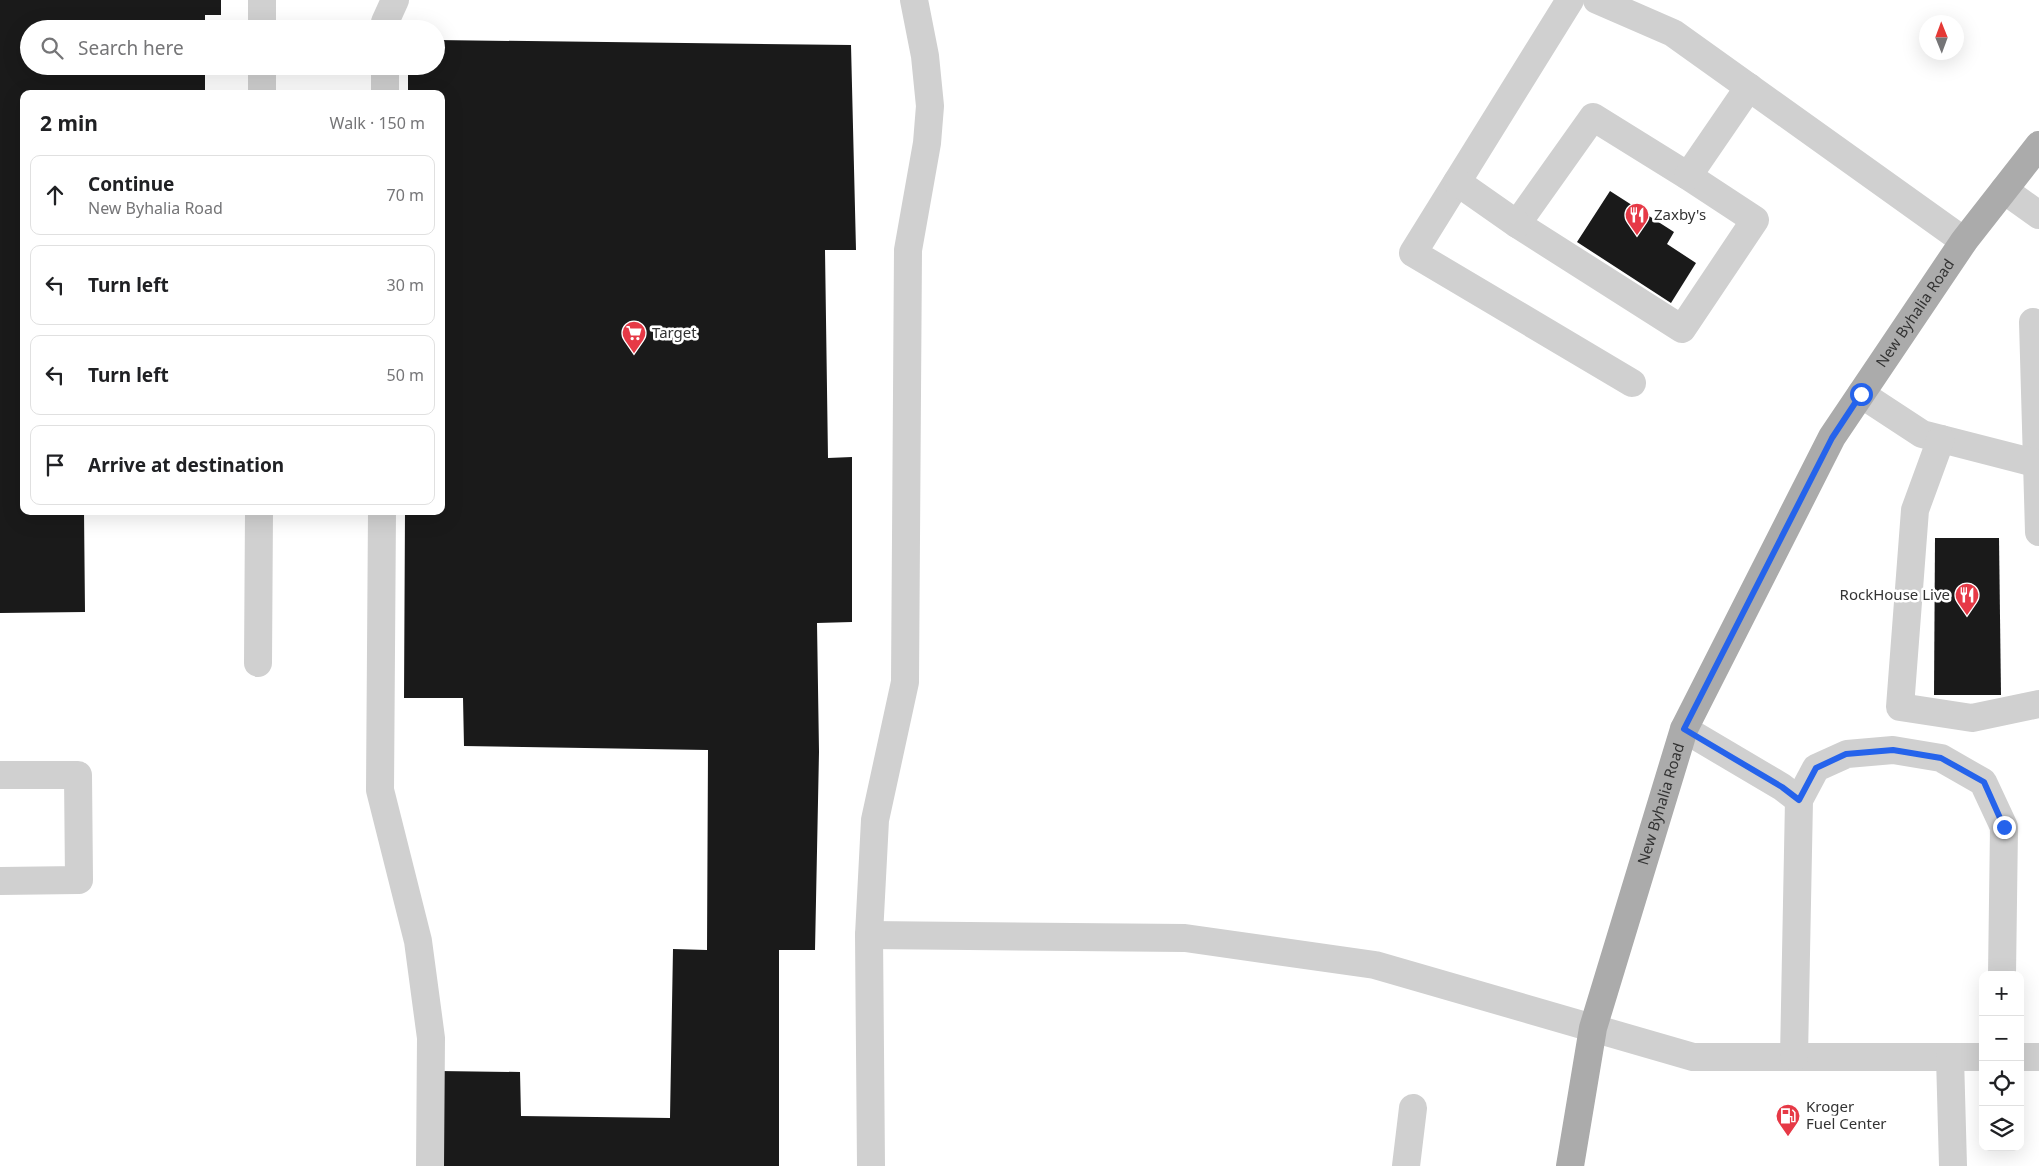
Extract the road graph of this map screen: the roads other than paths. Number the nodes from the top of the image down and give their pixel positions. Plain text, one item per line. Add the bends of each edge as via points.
1 (262, 0) edge
2 (395, 0) edge
3 (914, 0) edge
4 (1570, 0) edge
5 (1597, 0) edge
6 (262, 20) edge
7 (386, 20) edge
8 (262, 75) edge
9 (385, 75) edge
10 (1750, 87) junction
11 (262, 90) edge
12 (385, 90) edge
13 (2039, 145) edge
14 (1688, 176) junction
15 (1457, 182) junction
16 (2004, 190) junction
17 (2039, 215) edge
18 (1517, 224) junction
19 (1964, 241) junction
20 (2033, 322) dead end
21 (1632, 383) dead end
22 (1861, 394) junction
23 (1941, 439) junction
24 (2039, 464) edge
25 (259, 515) edge
26 (382, 515) edge
27 (2039, 532) edge
28 (258, 663) dead end
29 (2039, 704) edge
30 (1684, 729) junction
31 (0, 775) edge
32 (1799, 800) junction
33 (0, 881) edge
34 (869, 935) junction
35 (2002, 971) edge
36 (1593, 1028) junction
37 (1794, 1057) junction
38 (1950, 1057) junction
39 (1979, 1057) edge
40 (2024, 1057) edge
41 (2039, 1057) edge
42 (1413, 1108) dead end
43 (430, 1166) edge
44 (871, 1166) edge
45 (1406, 1166) edge
46 (1570, 1166) edge
47 (1953, 1166) edge

1 - 6 lane
2 - 7 lane
3 - 34 lane via 925,56 930,106 927,143 908,250 905,682 875,820
4 - 15 lane
5 - 10 lane via 1673,33
8 - 11 lane
9 - 12 lane
10 - 14 lane
10 - 19 lane
13 - 16 main road, New Byhalia Road
14 - 18 lane via 1593,116
14 - 18 lane via 1755,220 1682,330
15 - 18 lane
15 - 21 lane via 1413,253
16 - 17 lane
16 - 19 main road, New Byhalia Road
19 - 22 main road, New Byhalia Road
20 - 24 lane
22 - 23 lane via 1922,434
22 - 30 main road, New Byhalia Road via 1832,438
23 - 24 lane
23 - 29 lane via 1915,510 1900,707 1972,718
24 - 27 lane
25 - 28 lane
26 - 43 lane via 380,790 418,941 431,1038
30 - 32 lane
30 - 36 main road, New Byhalia Road
31 - 33 lane via 78,775 79,870 79,880
32 - 35 lane via 1816,768 1846,754 1893,750 1941,758 1984,782 2004,827
32 - 37 lane
34 - 36 lane via 1184,938 1375,965
34 - 44 lane
36 - 37 lane via 1693,1057
36 - 46 main road, New Byhalia Road
37 - 38 lane
38 - 39 lane
38 - 47 lane
40 - 41 lane
42 - 45 lane

